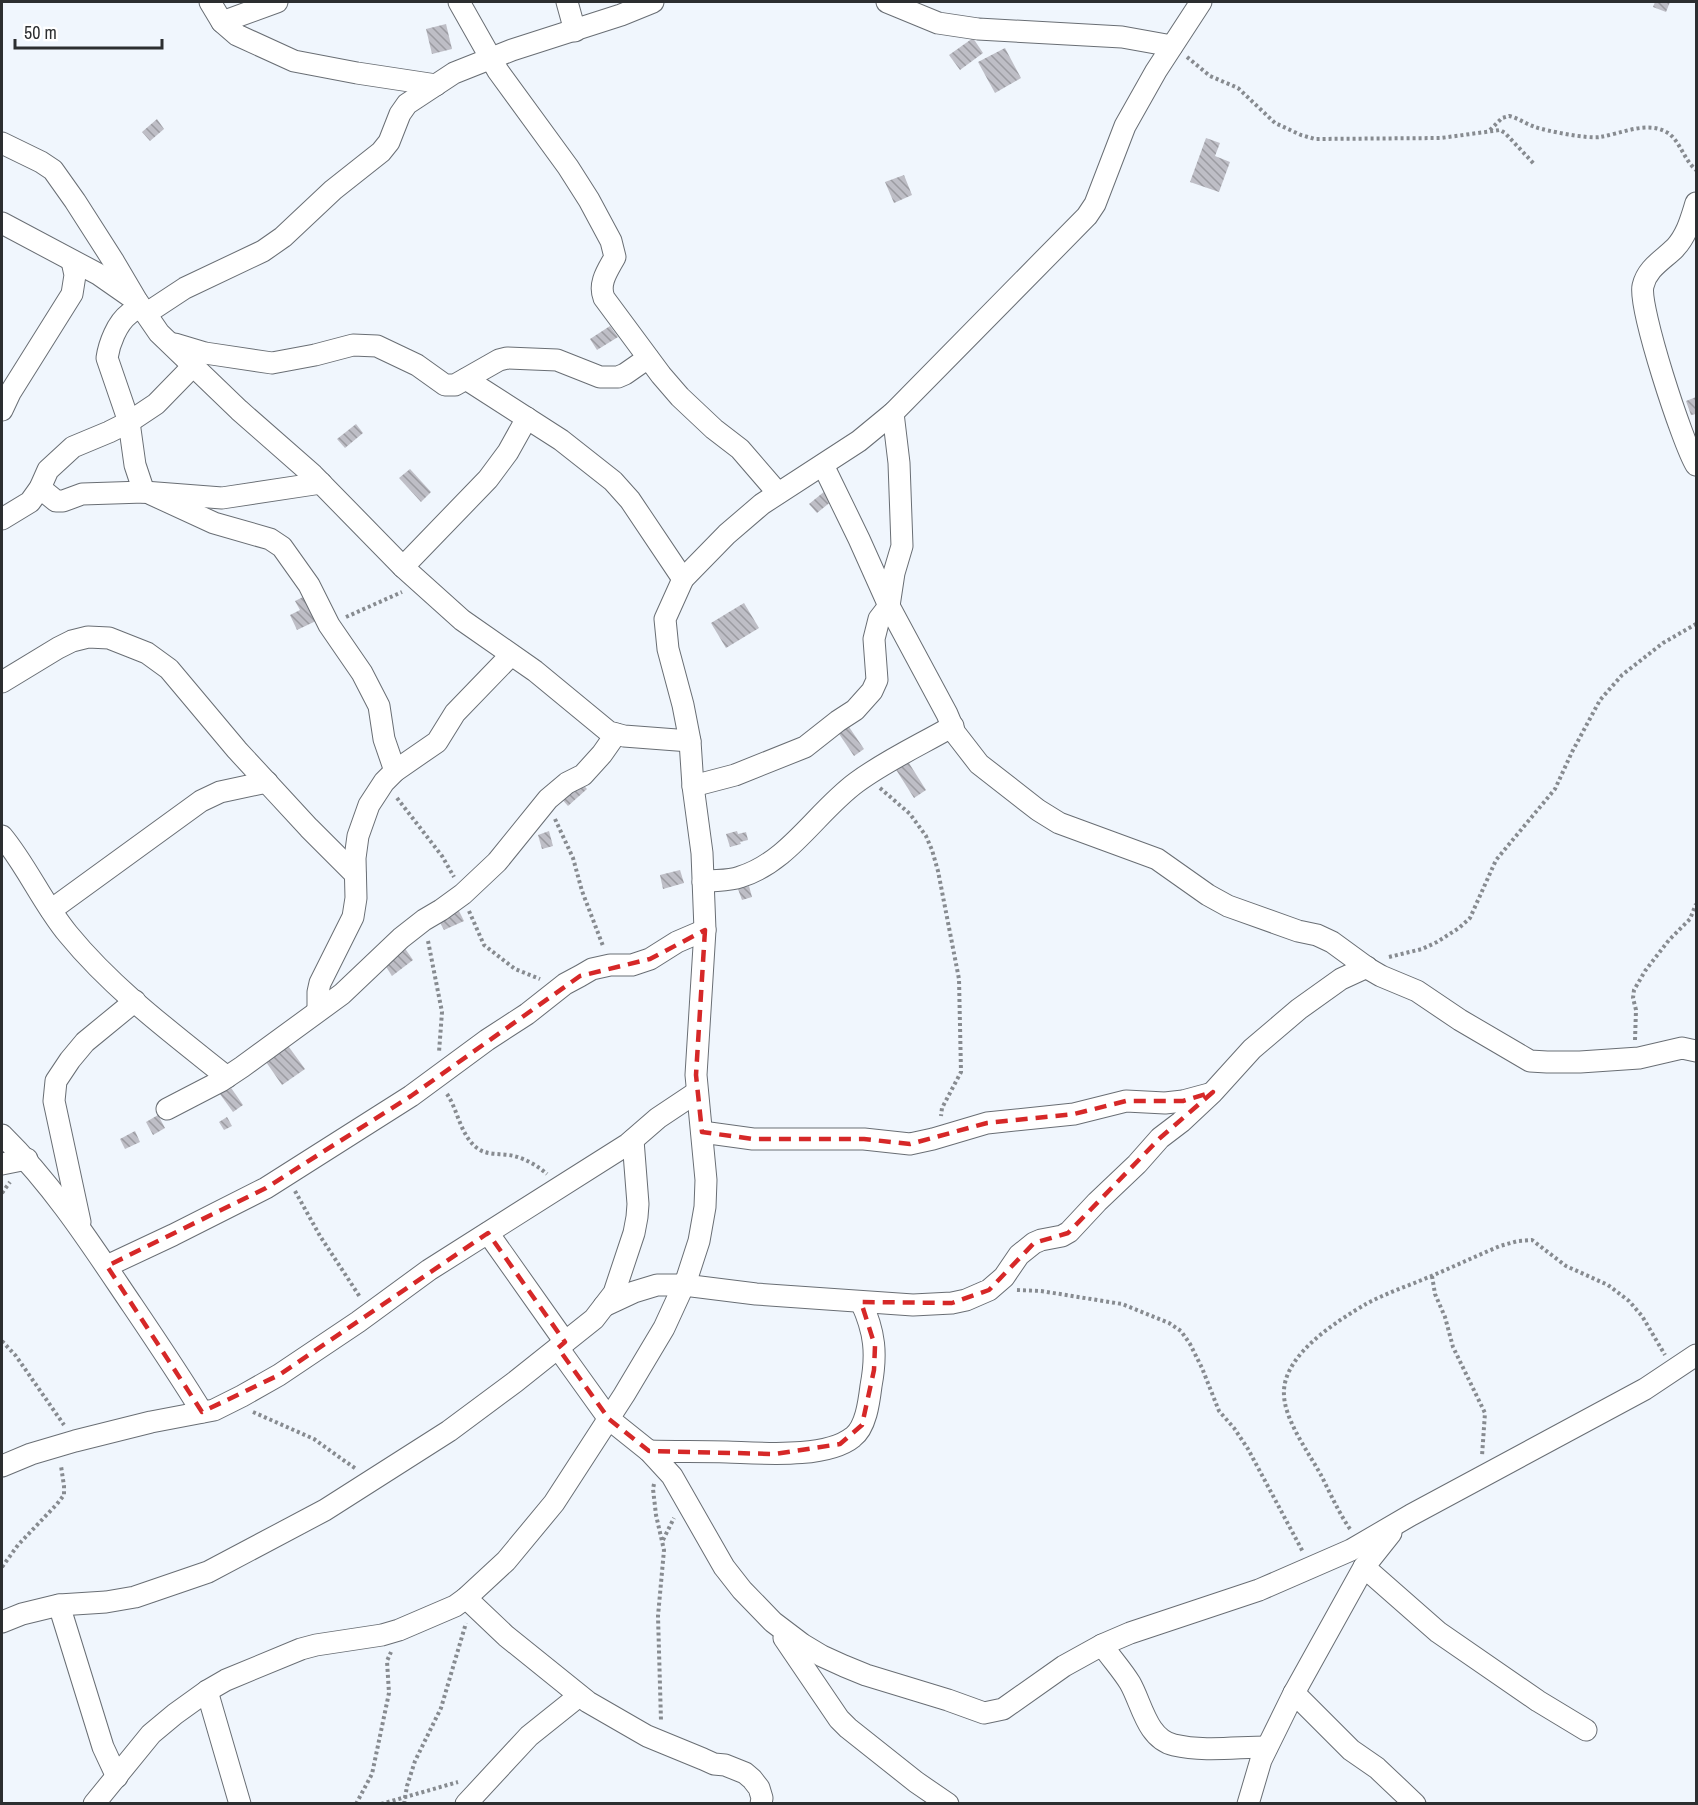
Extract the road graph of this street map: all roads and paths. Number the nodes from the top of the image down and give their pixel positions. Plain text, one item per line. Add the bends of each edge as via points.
1 (210, 2) edge
2 (277, 2) edge
3 (459, 2) edge
4 (567, 2) edge
5 (653, 2) edge
6 (887, 2) edge
7 (1201, 2) edge
8 (222, 22) junction
9 (575, 31) junction
10 (1172, 46) junction
11 (491, 58) junction
12 (436, 84) junction
13 (1490, 131) junction
14 (2, 143) edge
15 (1534, 165) dead end
16 (1696, 170) edge
17 (1696, 203) edge
18 (2, 223) edge
19 (72, 261) junction
20 (142, 307) junction
21 (169, 342) junction
22 (648, 358) junction
23 (194, 365) junction
24 (466, 379) junction
25 (2, 410) edge
26 (893, 413) junction
27 (527, 418) junction
28 (129, 422) junction
29 (823, 465) junction
30 (1696, 465) edge
31 (321, 483) junction
32 (40, 488) junction
33 (148, 493) junction
34 (778, 493) junction
35 (2, 519) edge
36 (403, 567) junction
37 (683, 579) junction
38 (422, 583) junction
39 (889, 606) junction
40 (1696, 624) edge
41 (329, 625) junction
42 (512, 655) junction
43 (2, 682) edge
44 (952, 726) junction
45 (616, 734) junction
46 (690, 741) junction
47 (390, 776) junction
48 (866, 776) junction
49 (267, 782) junction
50 (693, 786) junction
51 (548, 799) junction
52 (2, 836) edge
53 (355, 874) junction
54 (703, 882) junction
55 (464, 894) junction
56 (1696, 904) edge
57 (51, 910) junction
58 (424, 920) junction
59 (705, 930) junction
60 (614, 965) junction
61 (1367, 967) junction
62 (560, 988) junction
63 (135, 1001) junction
64 (318, 1010) junction
65 (1696, 1051) edge
66 (1639, 1058) junction
67 (227, 1077) junction
68 (435, 1079) junction
69 (697, 1092) junction
70 (1213, 1092) junction
71 (167, 1109) dead end
72 (702, 1132) junction
73 (2, 1135) edge
74 (937, 1138) junction
75 (633, 1140) junction
76 (27, 1159) junction
77 (2, 1164) edge
78 (285, 1175) junction
79 (565, 1185) junction
80 (81, 1229) junction
81 (488, 1233) junction
82 (107, 1266) junction
83 (1432, 1276) junction
84 (684, 1284) junction
85 (989, 1290) junction
86 (861, 1302) junction
87 (604, 1306) junction
88 (369, 1314) junction
89 (2, 1341) edge
90 (562, 1345) junction
91 (1696, 1355) edge
92 (1674, 1370) junction
93 (225, 1404) junction
94 (202, 1412) junction
95 (609, 1419) junction
96 (68, 1443) junction
97 (654, 1456) junction
98 (2, 1466) edge
99 (1481, 1477) junction
100 (371, 1480) junction
101 (1400, 1521) junction
102 (1358, 1546) junction
103 (2, 1567) edge
104 (1364, 1567) junction
105 (1311, 1569) junction
106 (470, 1602) junction
107 (59, 1605) junction
108 (2, 1622) edge
109 (774, 1622) junction
110 (406, 1627) junction
111 (1102, 1646) junction
112 (207, 1691) junction
113 (1294, 1693) junction
114 (579, 1696) junction
115 (1586, 1730) dead end
116 (662, 1743) junction
117 (1267, 1747) junction
118 (117, 1777) junction
119 (461, 1781) dead end
120 (405, 1796) junction
121 (94, 1803) edge
122 (240, 1803) edge
123 (356, 1803) edge
124 (381, 1803) edge
125 (404, 1803) edge
126 (466, 1803) edge
127 (761, 1803) edge
128 (948, 1803) edge
129 (1248, 1803) edge
130 (1415, 1803) edge

1 - 8 street
2 - 8 street
3 - 11 street
4 - 9 street
5 - 9 street
6 - 10 street via 938,22 978,29 1122,37
7 - 10 street
8 - 12 street via 237,34 294,61
9 - 11 street
10 - 13 path via 1210,76 1238,88 1275,123 1315,139 1442,138
10 - 26 street via 1125,126 1087,216
11 - 12 street
11 - 22 street via 568,167 602,223 615,256 602,293
12 - 20 street via 407,104 381,152 283,237 262,251
13 - 15 path via 1505,133
13 - 16 path via 1509,116 1539,128 1590,137 1657,129 1673,138
14 - 20 street via 52,170
17 - 30 street via 1688,228 1676,247 1651,268 1642,294 1671,400
18 - 19 street
19 - 20 street via 98,274
19 - 25 street via 72,294
20 - 21 street
20 - 28 street via 122,321 107,358
21 - 23 street
21 - 24 street via 205,353 272,363 353,345 377,346 417,365 445,385
22 - 24 street via 618,377 600,377 557,360 507,358
22 - 34 street via 680,397 740,449
23 - 28 street via 156,404
23 - 31 street
24 - 27 street
26 - 29 street
26 - 39 street via 902,546
27 - 36 street via 488,479
27 - 37 street via 620,488
28 - 32 street via 73,447 48,470
28 - 33 street via 135,465
29 - 34 street
29 - 39 street
31 - 33 street via 222,498
31 - 36 street
32 - 33 street via 56,501 82,494
32 - 35 street via 30,502
33 - 41 street via 214,523 277,543 309,585
34 - 37 street via 727,534
36 - 38 street
37 - 46 street via 665,619 668,649
38 - 41 path
38 - 42 street via 462,620
39 - 44 street
39 - 50 street via 879,619 874,639 877,680 855,710 806,747 735,775
40 - 61 path via 1663,643 1622,675 1600,700 1555,789 1496,860 1470,918 1437,942
41 - 47 street via 379,706
42 - 45 street via 603,728
42 - 47 street via 455,713 437,742
43 - 49 street via 72,641 109,638 129,645 169,669
44 - 48 street
44 - 61 street via 979,764 1059,824 1157,859 1217,900 1317,935
45 - 46 street
45 - 51 street via 583,775
46 - 50 street
47 - 53 street via 369,805 358,836
47 - 55 path
48 - 54 street via 761,869 738,878
48 - 74 path via 910,813 926,836 938,871 958,979 961,1072 942,1108
49 - 53 street
49 - 57 street via 220,792 201,801
50 - 54 street
51 - 55 street via 497,862
51 - 60 path via 603,946
52 - 57 street
53 - 64 street via 353,917 320,983
54 - 59 street
55 - 58 street
55 - 62 path via 484,945 515,969
56 - 66 path via 1690,919 1645,970 1634,990
57 - 63 street via 92,962
58 - 64 street via 342,994
58 - 68 path via 442,1012
59 - 60 street via 650,959
59 - 69 street
60 - 62 street via 592,969
61 - 66 street via 1417,991 1530,1060
61 - 70 street via 1341,979 1299,1009 1252,1049
62 - 68 street
63 - 67 street
63 - 80 street via 85,1042 56,1081 54,1101
64 - 67 street
65 - 66 street via 1682,1048
67 - 71 street
68 - 78 street
68 - 79 path via 477,1149 523,1160
69 - 72 street
69 - 75 street
70 - 74 street via 1183,1101 1126,1101 1074,1114 987,1122
70 - 85 street via 1160,1138 1068,1233 1034,1243
72 - 74 street via 753,1139 864,1139 902,1144
72 - 84 street via 705,1207 699,1241
73 - 76 street
75 - 79 street
75 - 87 street via 637,1217 614,1293
76 - 77 street
76 - 80 street
78 - 82 street
78 - 88 path
79 - 81 street
80 - 82 street
81 - 88 street
81 - 90 street
82 - 94 street
83 - 92 path via 1500,1246 1532,1240 1566,1266 1608,1285 1629,1301
83 - 99 path via 1453,1347 1485,1413
83 - 102 path via 1367,1303 1325,1331 1299,1357 1287,1377 1284,1402 1290,1418
84 - 86 street
84 - 87 street via 634,1292
84 - 95 street via 664,1328
85 - 86 street via 952,1303
85 - 105 path via 1041,1291 1122,1304 1181,1331 1202,1368 1219,1411 1248,1449
86 - 97 street via 870,1320 875,1346 870,1396 855,1436 824,1449 775,1454
87 - 90 street
88 - 93 street via 279,1375
89 - 96 path via 16,1356
90 - 95 street
90 - 100 street via 449,1431
91 - 92 street
92 - 99 street via 1646,1389
93 - 94 street
93 - 100 path via 314,1438
94 - 96 street
95 - 97 street
95 - 106 street via 554,1503
96 - 98 street
96 - 103 path via 60,1461 64,1495
97 - 109 street via 675,1480 724,1567
97 - 116 path via 653,1489 664,1550 658,1616
99 - 101 street
100 - 107 street via 325,1510 208,1572 135,1597
101 - 102 street
101 - 104 street
102 - 105 street
104 - 113 street
104 - 115 street via 1438,1632
105 - 111 street
106 - 110 street
106 - 114 street
106 - 120 path via 441,1708 415,1761
107 - 108 street
107 - 118 street via 103,1747
109 - 111 street via 802,1644 844,1666 984,1713 1003,1709 1064,1666
109 - 128 street via 839,1719
110 - 112 street via 382,1635 316,1644
110 - 123 path via 387,1660 390,1693 372,1774
111 - 117 street via 1130,1683 1158,1737 1172,1745 1189,1747
112 - 118 street via 152,1734
112 - 122 street
113 - 117 street
113 - 130 street via 1351,1750
114 - 116 street
114 - 126 street via 530,1736
116 - 127 street via 745,1773 759,1788
117 - 129 street
118 - 121 street
119 - 120 path
120 - 124 path
120 - 125 path

